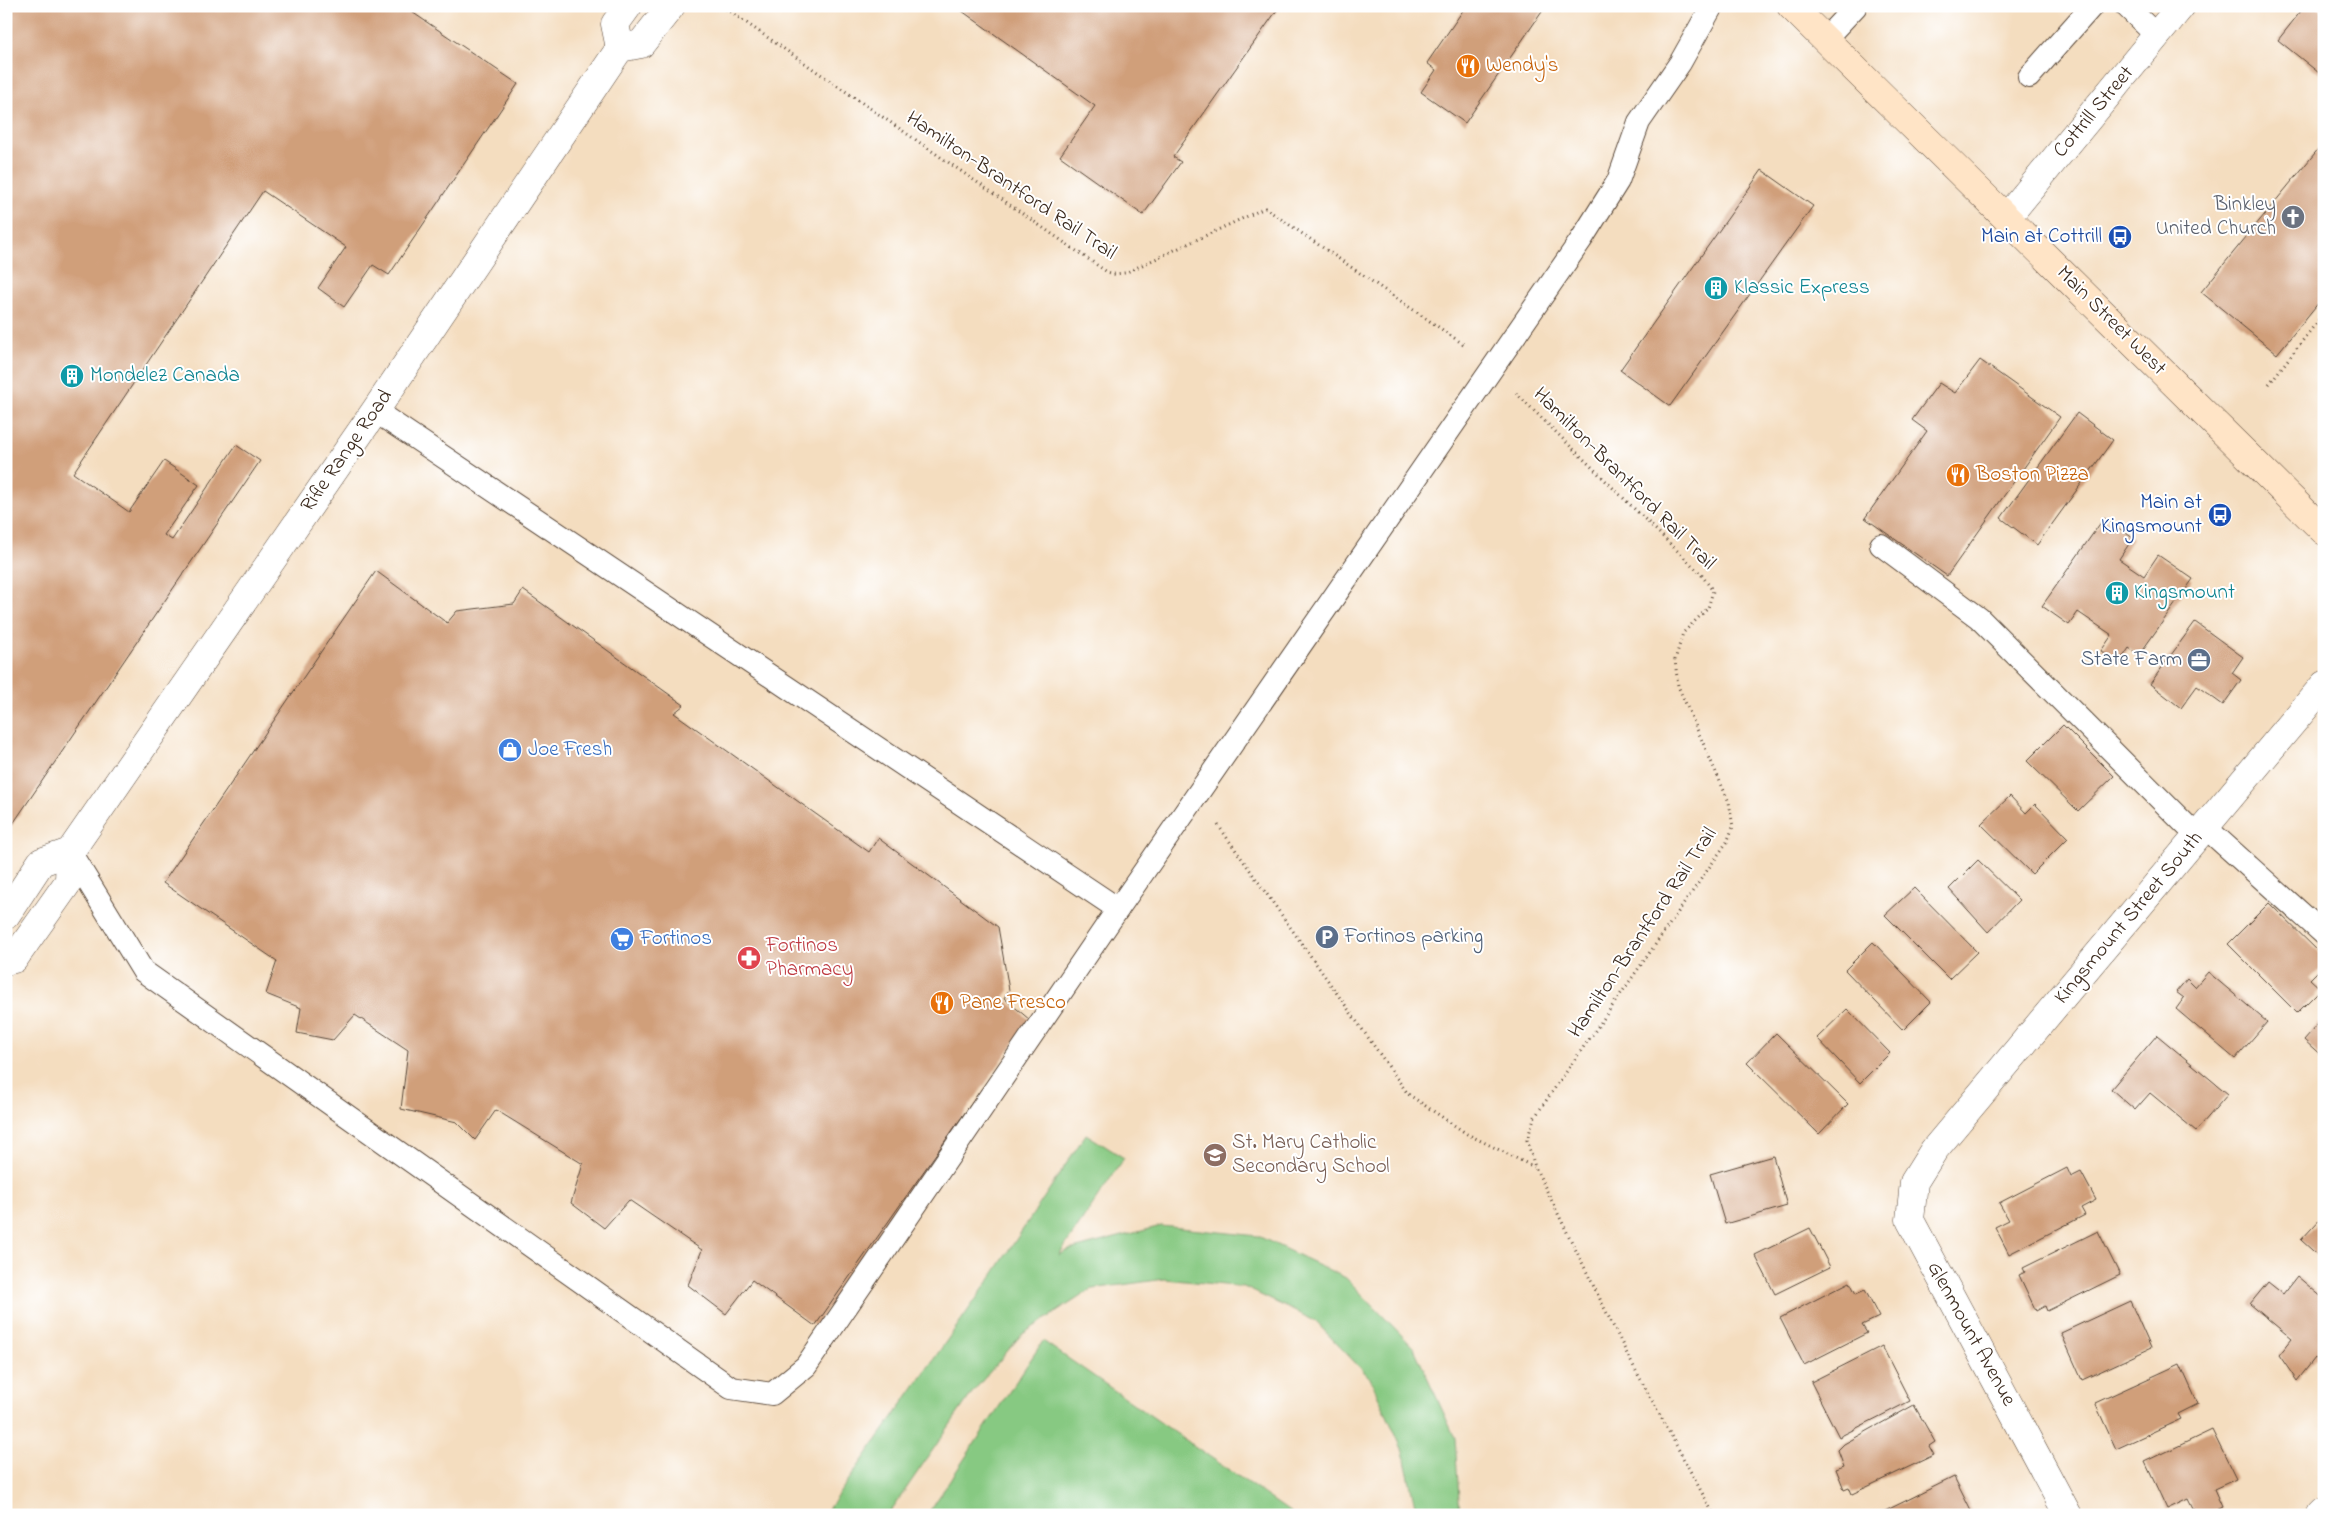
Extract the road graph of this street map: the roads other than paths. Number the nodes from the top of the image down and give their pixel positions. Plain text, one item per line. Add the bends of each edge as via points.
1 (628, 6) edge
2 (671, 6) edge
3 (1712, 6) edge
4 (1792, 6) edge
5 (1856, 6) edge
6 (2092, 6) edge
7 (2126, 6) edge
8 (2181, 6) edge
9 (2157, 36) junction
10 (1825, 38) junction
11 (620, 48) junction
12 (2029, 76) dead end
13 (2007, 217) junction
14 (375, 411) junction
15 (2324, 531) edge
16 (1881, 546) dead end
17 (2324, 685) edge
18 (2201, 832) junction
19 (70, 852) junction
20 (1118, 909) junction
21 (6, 915) edge
22 (2324, 934) edge
23 (6, 960) edge
24 (1934, 1150) joint
25 (2324, 1512) edge
26 (2068, 1515) edge
27 (2321, 1515) edge

1 - 11 street via 615,24
2 - 11 street via 642,44
3 - 20 lane via 1680,62 1639,122 1618,181 1581,240
4 - 10 main road, Main Street West
5 - 10 lane
6 - 12 lane
7 - 9 lane
8 - 9 street, Cottrill Street
9 - 13 street, Cottrill Street
10 - 13 main road, Main Street West
11 - 14 street, Rifle Range Road
13 - 15 main road, Main Street West
14 - 19 street, Rifle Range Road
14 - 20 lane
16 - 18 lane via 1979,618
17 - 18 street, Kingsmount Street South
18 - 22 lane
18 - 24 street, Kingsmount Street South
19 - 20 lane via 143,971 731,1388 772,1394 806,1366
19 - 21 street via 41,862
19 - 23 street via 69,881 14,959
24 - 26 street, Glenmount Avenue via 1914,1182 1910,1220
25 - 27 street

